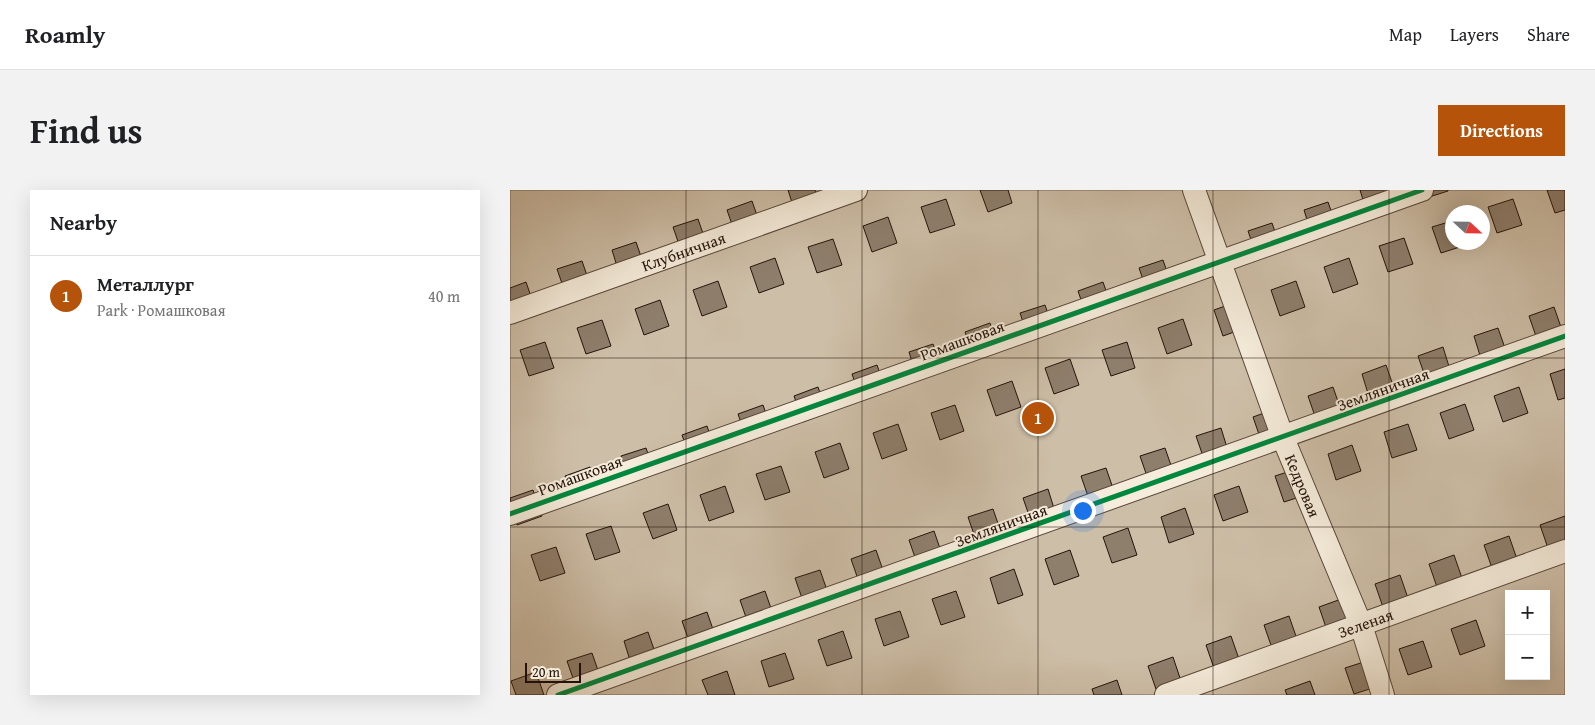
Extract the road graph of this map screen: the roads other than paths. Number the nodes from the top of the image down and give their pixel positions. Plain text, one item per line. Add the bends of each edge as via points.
1 (856, 190) edge
2 (1194, 190) edge
3 (1422, 190) edge
4 (1220, 262) junction
5 (510, 312) edge
6 (1565, 336) edge
7 (1284, 438) junction
8 (510, 514) edge
9 (1565, 551) edge
10 (1361, 625) junction
11 (558, 695) edge
12 (1166, 695) edge
13 (1383, 695) edge

1 - 5 street, Клубничная
2 - 4 street, Кедровая
3 - 4 street, Ромашковая
4 - 7 street, Кедровая
4 - 8 street, Ромашковая
6 - 7 street, Земляничная
7 - 10 street, Кедровая
7 - 11 street, Земляничная
9 - 10 street, Зеленая
10 - 12 street, Зеленая
10 - 13 street, Кедровая

